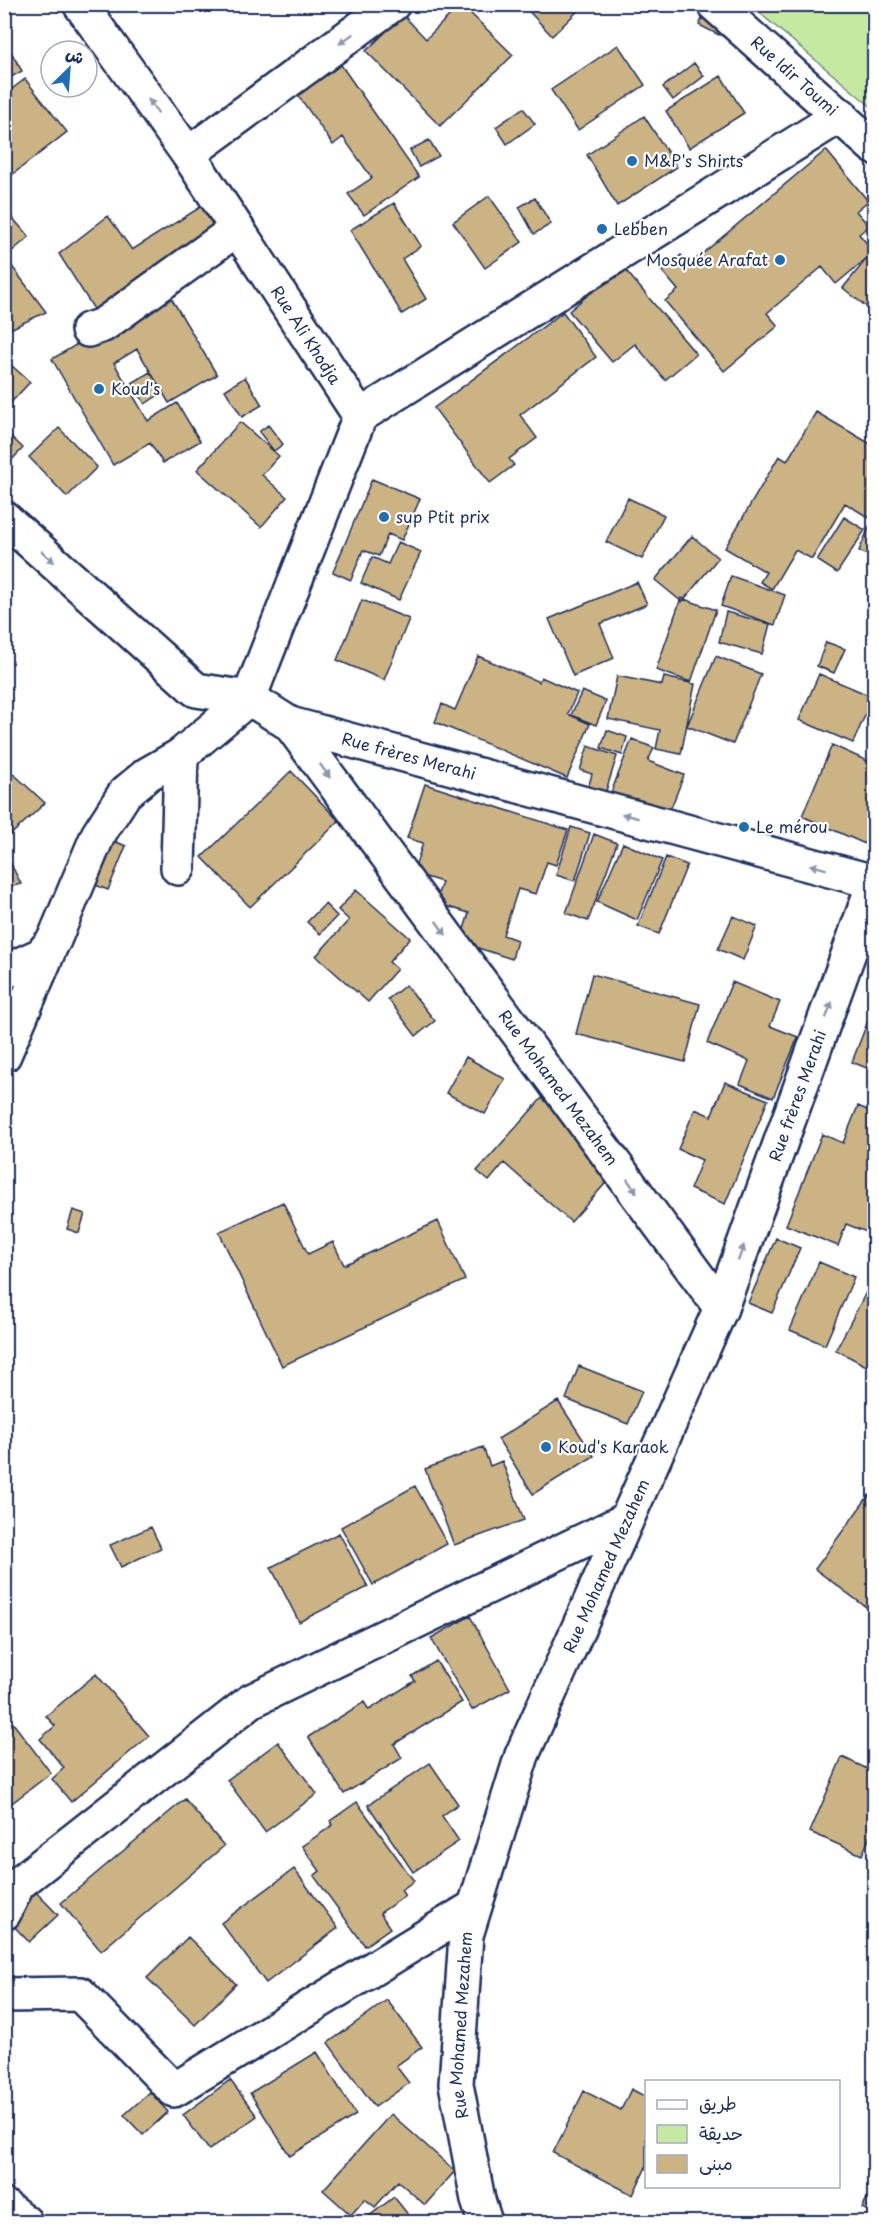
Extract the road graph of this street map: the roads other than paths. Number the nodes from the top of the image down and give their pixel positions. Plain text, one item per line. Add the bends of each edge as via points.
1 (80, 4) edge
2 (393, 4) edge
3 (714, 4) edge
4 (841, 115) junction
5 (874, 147) edge
6 (188, 154) junction
7 (237, 229) junction
8 (88, 330) dead end
9 (360, 416) junction
10 (4, 518) edge
11 (249, 698) junction
12 (290, 724) junction
13 (181, 755) junction
14 (178, 868) dead end
15 (874, 883) edge
16 (54, 940) junction
17 (4, 972) edge
18 (4, 1055) edge
19 (721, 1308) junction
20 (627, 1520) junction
21 (474, 1907) junction
22 (4, 1912) edge
23 (4, 1995) edge
24 (4, 2206) edge
25 (25, 2223) edge
26 (485, 2223) edge

6 -> 1 main road, Rue Ali Khodja
2 -> 6 main road
3 - 4 main road, Rue Idir Toumi
4 - 5 main road, Rue Idir Toumi
4 - 9 main road
6 - 7 main road, Rue Ali Khodja
7 - 8 main road via 103,324
7 - 9 main road, Rue Ali Khodja
9 - 11 main road
10 -> 11 main road, Rue frères Merahi via 195,690
11 - 12 main road, Rue frères Merahi
11 - 13 main road
15 -> 12 main road, Rue frères Merahi
12 -> 19 main road, Rue Mohamed Mezahem
13 - 14 main road
13 - 16 main road via 125,793 99,835
19 -> 15 main road, Rue frères Merahi
16 - 17 main road via 41,956
16 - 18 main road
19 - 20 main road, Rue Mohamed Mezahem
20 - 21 main road, Rue Mohamed Mezahem via 522,1755
20 - 22 main road via 251,1701 18,1884
21 - 23 main road via 174,2090 80,1994
21 - 26 main road, Rue Mohamed Mezahem via 466,1935 456,2084
24 - 25 main road

